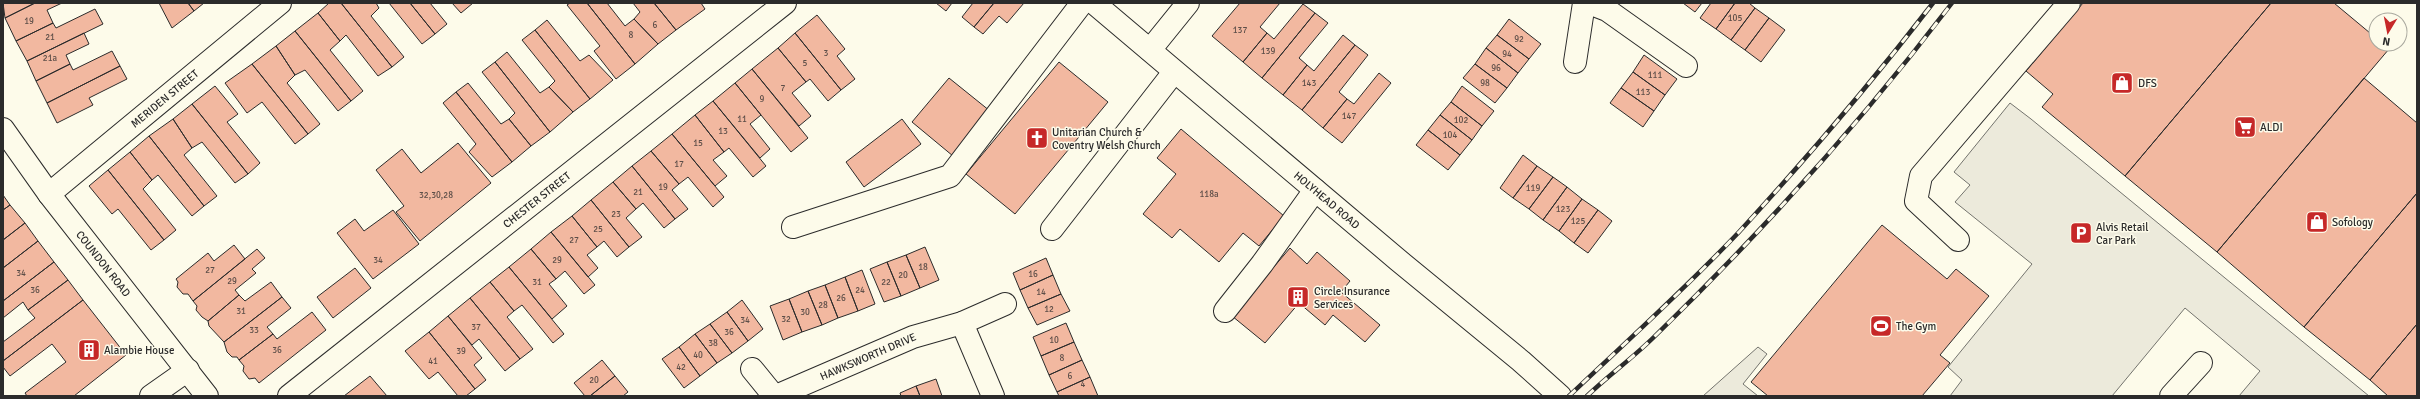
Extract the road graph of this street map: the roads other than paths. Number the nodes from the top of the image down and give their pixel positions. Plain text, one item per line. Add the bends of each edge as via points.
1 (280, 3) edge
2 (785, 3) edge
3 (1082, 3) edge
4 (1094, 3) edge
5 (1188, 3) edge
6 (1584, 3) edge
7 (1589, 3) edge
8 (2069, 3) edge
9 (1150, 50) junction
10 (1575, 62) dead end
11 (1686, 66) dead end
12 (1174, 72) junction
13 (3, 129) edge
14 (1315, 190) junction
15 (49, 194) junction
16 (794, 227) dead end
17 (1052, 229) dead end
18 (1958, 240) dead end
19 (1005, 304) dead end
20 (1225, 311) dead end
21 (962, 323) junction
22 (2201, 363) dead end
23 (752, 369) dead end
24 (188, 370) junction
25 (151, 396) edge
26 (207, 396) edge
27 (290, 396) edge
28 (775, 396) edge
29 (993, 396) edge
30 (1560, 396) edge
31 (2171, 396) edge

1 - 15 main road, MERIDEN STREET
2 - 27 main road, CHESTER STREET
3 - 16 main road via 950,176
4 - 9 main road, HOLYHEAD ROAD
5 - 9 main road
6 - 10 main road
7 - 11 main road via 1608,10
8 - 18 main road via 1921,176 1916,201
9 - 12 main road, HOLYHEAD ROAD
12 - 14 main road, HOLYHEAD ROAD
12 - 17 main road
13 - 15 main road, COUNDON ROAD
14 - 20 main road
14 - 30 main road, HOLYHEAD ROAD via 1522,361
15 - 24 main road, COUNDON ROAD
19 - 21 main road, HAWKSWORTH DRIVE
21 - 28 main road, HAWKSWORTH DRIVE via 913,337
21 - 29 main road
22 - 31 main road
23 - 28 main road, HAWKSWORTH DRIVE
24 - 25 main road
24 - 26 main road, COUNDON ROAD

